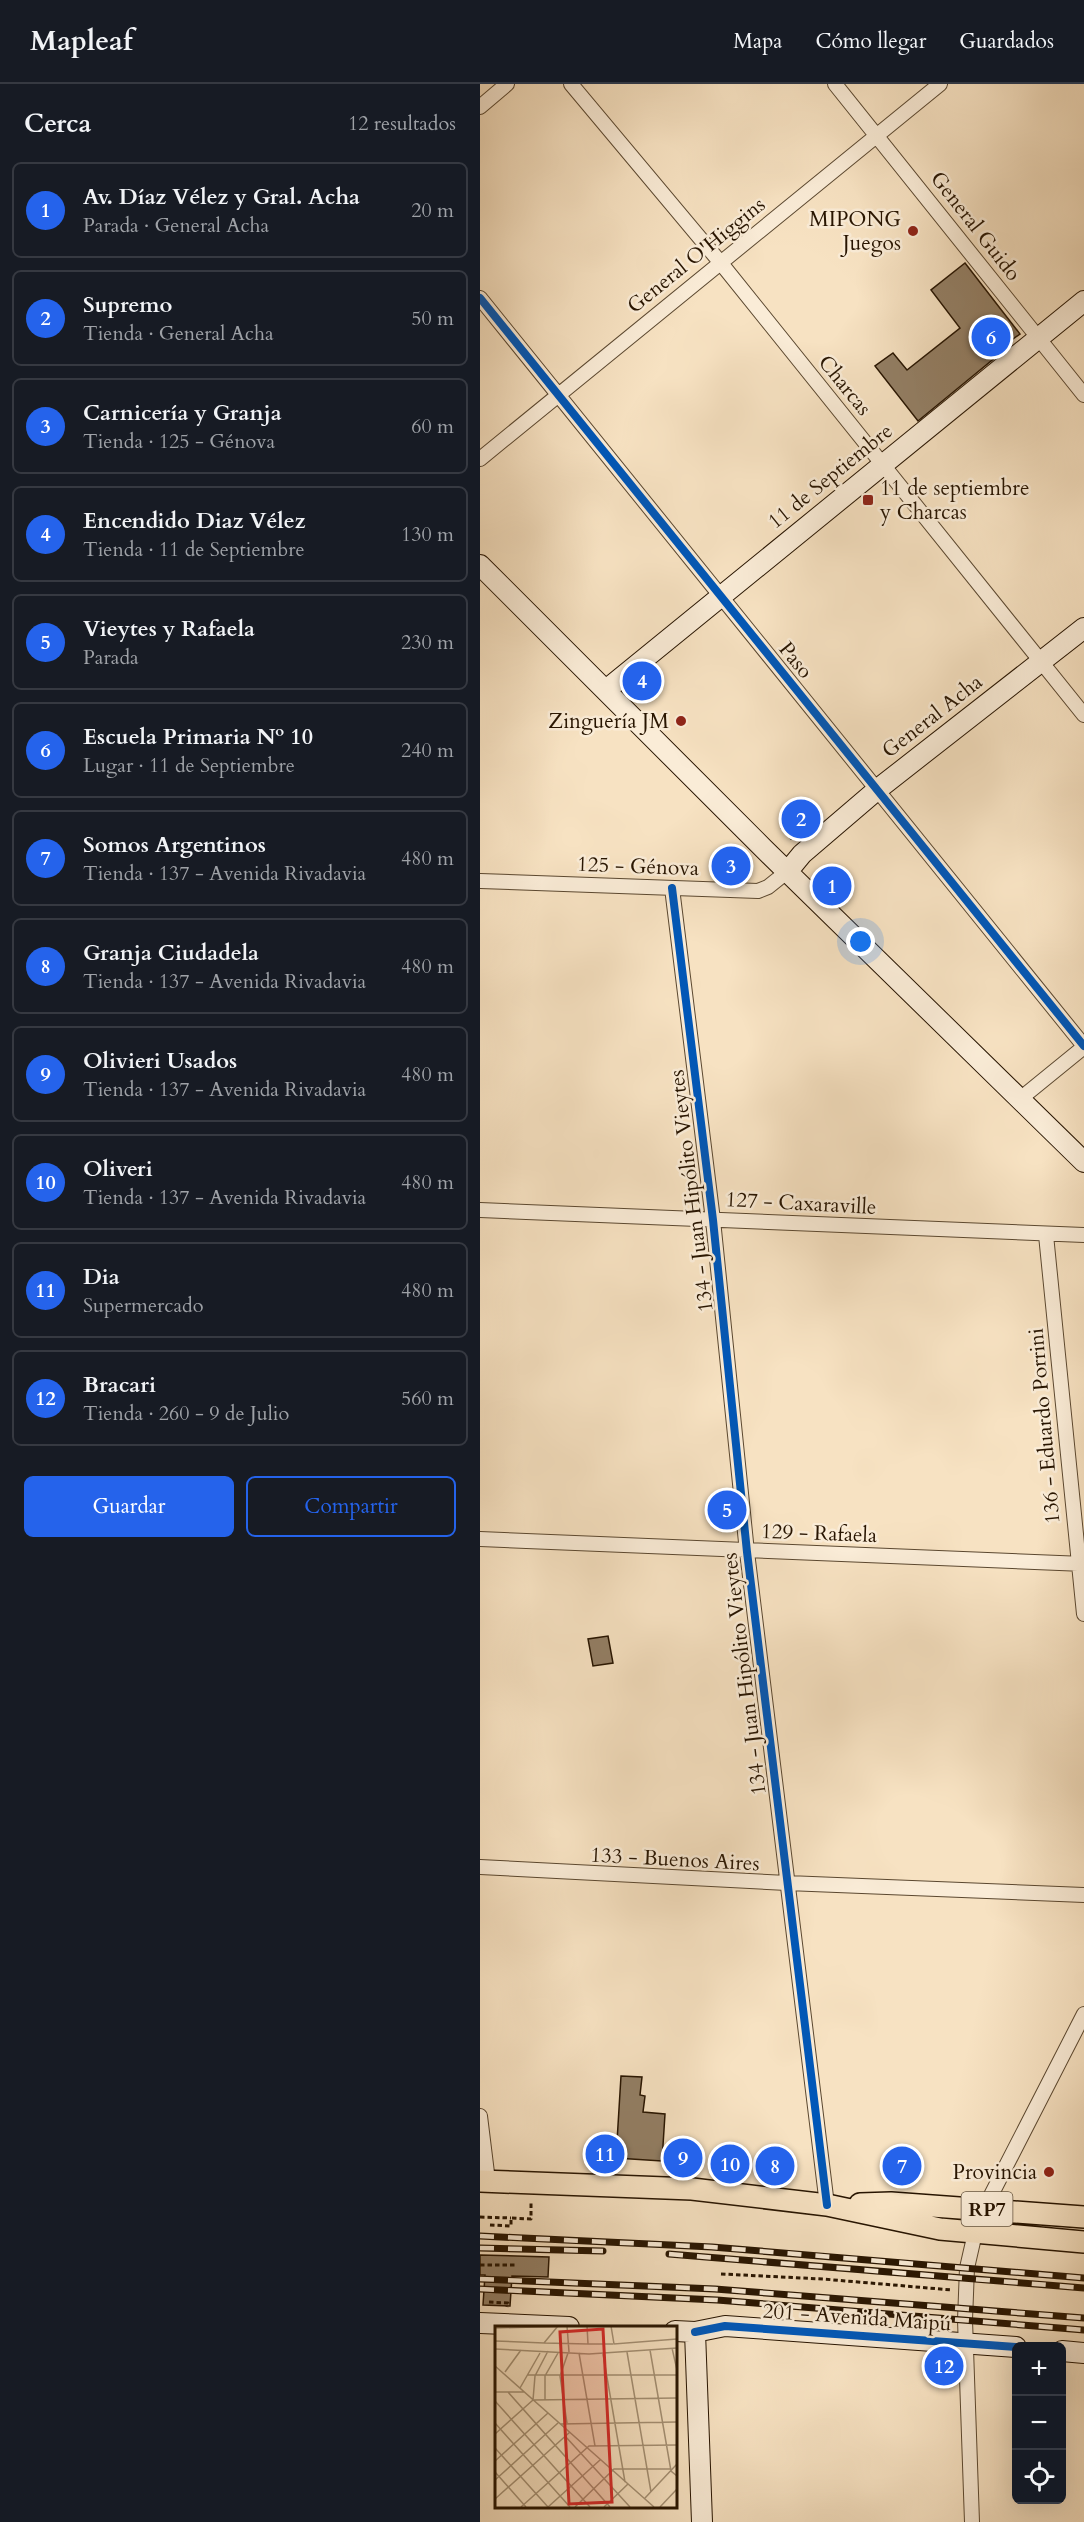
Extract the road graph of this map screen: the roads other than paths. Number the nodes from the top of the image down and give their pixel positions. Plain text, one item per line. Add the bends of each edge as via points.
1 (507, 84) edge
2 (571, 84) edge
3 (836, 84) edge
4 (940, 84) edge
5 (480, 107) edge
6 (877, 135) junction
7 (720, 262) junction
8 (480, 298) edge
9 (1084, 301) edge
10 (1038, 338) junction
11 (559, 395) junction
12 (1084, 395) edge
13 (480, 459) edge
14 (882, 465) junction
15 (480, 565) edge
16 (721, 596) junction
17 (1084, 628) edge
18 (1041, 661) junction
19 (606, 690) junction
20 (1084, 715) edge
21 (878, 789) junction
22 (788, 871) junction
23 (480, 881) edge
24 (672, 888) junction
25 (1084, 1046) edge
26 (1020, 1099) junction
27 (1084, 1162) edge
28 (480, 1210) edge
29 (713, 1220) junction
30 (1046, 1235) junction
31 (1084, 1235) edge
32 (480, 1539) edge
33 (747, 1552) junction
34 (1081, 1564) edge
35 (1084, 1614) edge
36 (480, 1867) edge
37 (787, 1883) junction
38 (1084, 1895) edge
39 (1084, 2014) edge
40 (480, 2116) edge
41 (484, 2181) edge
42 (827, 2205) junction
43 (984, 2209) junction
44 (1084, 2217) edge
45 (975, 2233) junction
46 (1084, 2242) edge
47 (480, 2323) edge
48 (547, 2326) edge
49 (685, 2331) edge
50 (965, 2343) junction
51 (1012, 2348) edge
52 (1066, 2351) edge
53 (1084, 2353) edge
54 (702, 2522) edge
55 (972, 2522) edge

1 - 5 street
2 - 7 street, Charcas
3 - 6 street, General Guido
4 - 6 street, General O'Higgins
6 - 7 street, General O'Higgins
6 - 10 street, General Guido
7 - 11 street, General O'Higgins
7 - 14 street, Charcas
8 - 11 street, Paso
9 - 10 street, 11 de Septiembre
10 - 12 street, General Guido
10 - 14 street, 11 de Septiembre
11 - 13 street, General O'Higgins
11 - 16 street, Paso
14 - 16 street, 11 de Septiembre
14 - 18 street, Charcas
15 - 19 street
16 - 19 street, 11 de Septiembre
16 - 21 street, Paso
17 - 18 street, General Acha
18 - 20 street, Charcas
18 - 21 street, General Acha
19 - 22 street
21 - 22 street, General Acha via 802,854
21 - 25 street, Paso
22 - 24 street, 125 - Génova via 758,891
22 - 26 street
23 - 24 street, 125 - Génova
24 - 29 street, 134 - Juan Hipólito Vieytes
25 - 26 street
26 - 27 street
28 - 29 street, 127 - Caxaraville
29 - 30 street, 127 - Caxaraville
29 - 33 street, 134 - Juan Hipólito Vieytes
30 - 31 street, 127 - Caxaraville
30 - 34 street, 136 - Eduardo Porrini
32 - 33 street, 129 - Rafaela
33 - 34 street, 129 - Rafaela
33 - 37 street, 134 - Juan Hipólito Vieytes
34 - 35 street, 136 - Eduardo Porrini
36 - 37 street, 133 - Buenos Aires
37 - 38 street, 133 - Buenos Aires
37 - 42 street, 134 - Juan Hipólito Vieytes
39 - 43 street
40 - 41 street
41 - 42 main road, RP7 via 692,2189
42 - 43 main road, RP7 via 891,2203
42 - 45 main road, RP7
43 - 44 main road, RP7
45 - 46 main road, RP7
45 - 50 street via 967,2268
47 - 48 street
49 - 50 street, 201 - Avenida Maipú via 725,2326
49 - 54 street
50 - 51 street, 201 - Avenida Maipú
50 - 55 street
52 - 53 street

